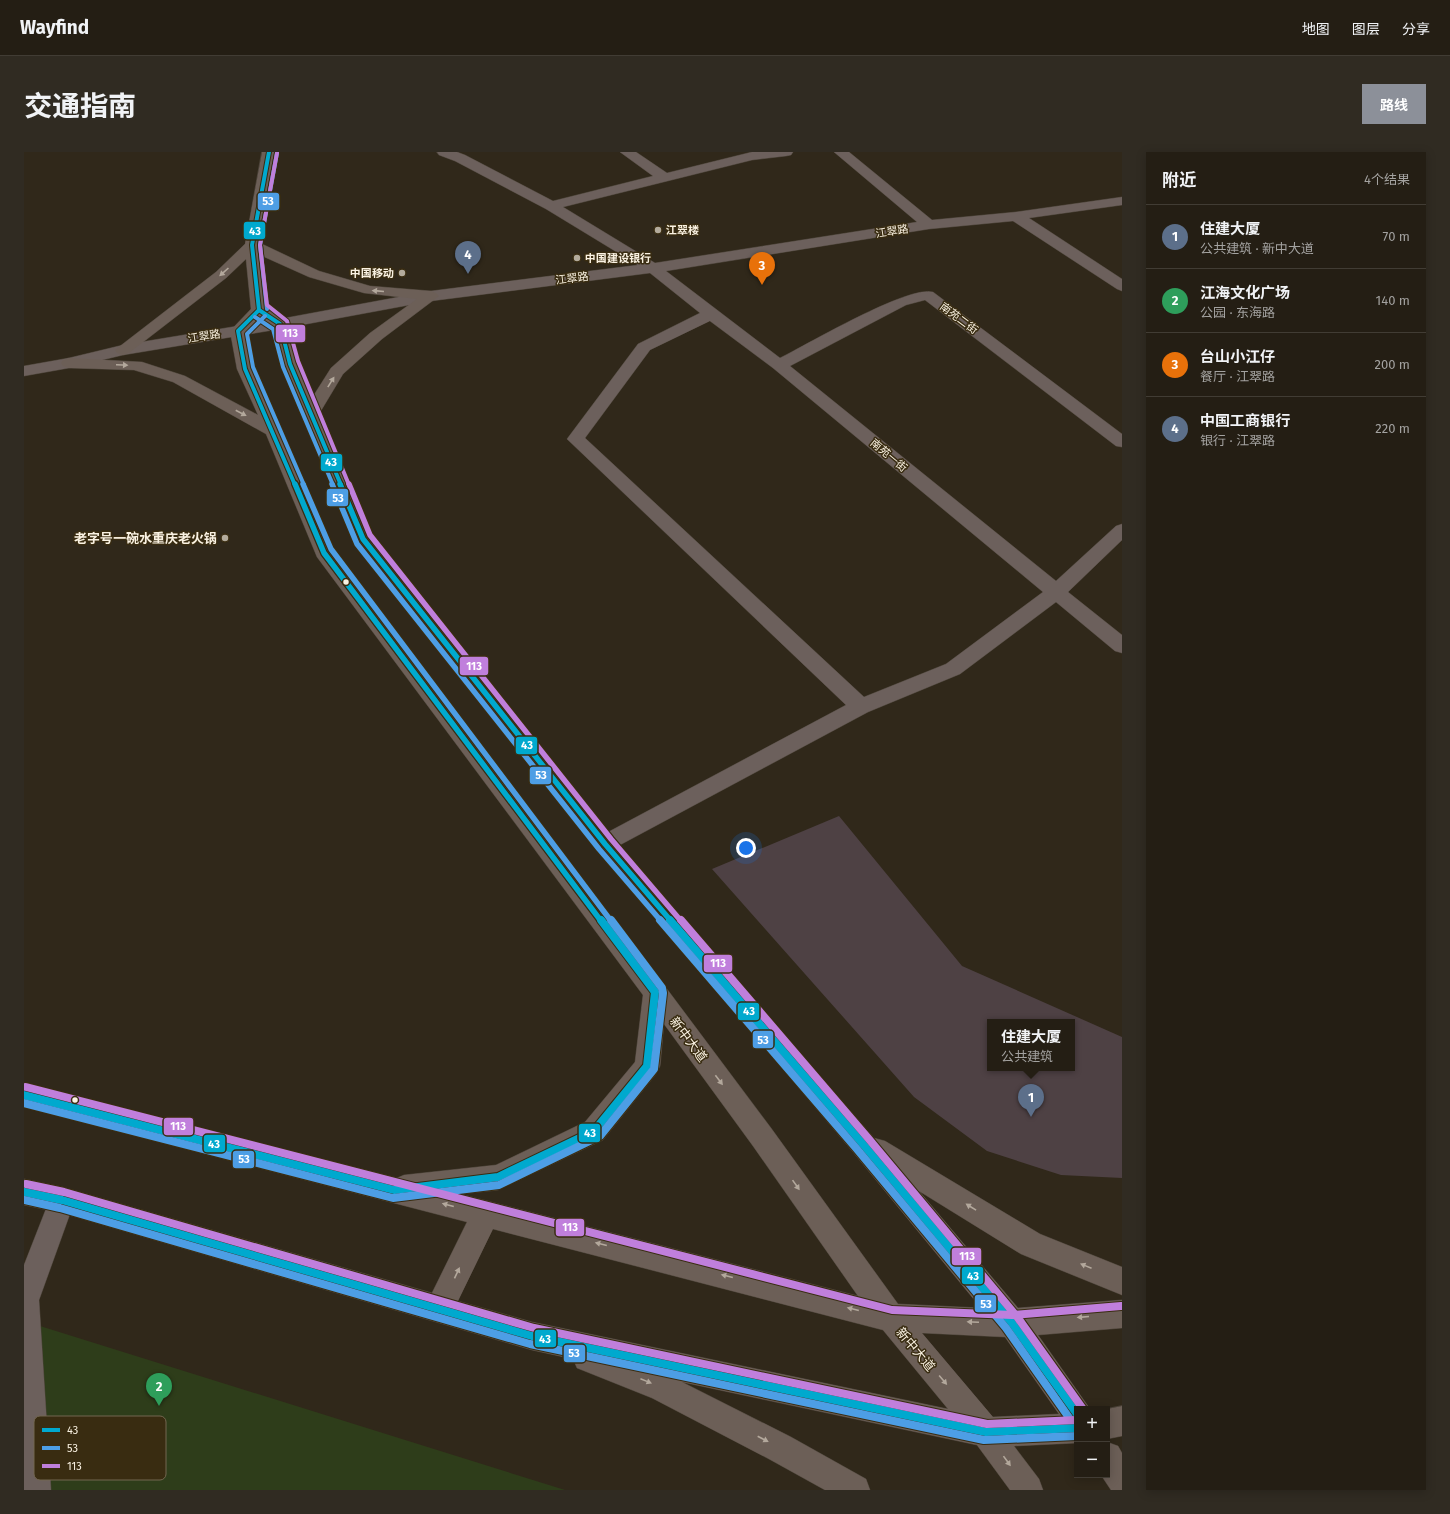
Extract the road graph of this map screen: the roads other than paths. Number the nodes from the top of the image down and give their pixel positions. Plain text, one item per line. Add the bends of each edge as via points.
1 (269, 152) edge
2 (444, 152) edge
3 (475, 152) edge
4 (627, 152) edge
5 (786, 152) edge
6 (840, 152) edge
7 (460, 158) junction
8 (664, 178) junction
9 (1122, 201) edge
10 (551, 206) junction
11 (1016, 216) junction
12 (929, 225) junction
13 (252, 245) junction
14 (653, 268) junction
15 (1122, 286) edge
16 (431, 296) junction
17 (259, 310) junction
18 (711, 314) junction
19 (280, 324) junction
20 (238, 331) junction
21 (123, 350) junction
22 (69, 363) junction
23 (780, 364) junction
24 (24, 371) edge
25 (310, 415) junction
26 (273, 431) junction
27 (1122, 442) edge
28 (1122, 530) edge
29 (1056, 592) junction
30 (1122, 646) edge
31 (861, 707) junction
32 (605, 844) junction
33 (655, 992) junction
34 (24, 1095) edge
35 (862, 1143) junction
36 (394, 1190) junction
37 (24, 1192) edge
38 (62, 1200) junction
39 (484, 1215) junction
40 (1122, 1281) edge
41 (440, 1308) junction
42 (1122, 1314) edge
43 (891, 1318) junction
44 (1012, 1323) junction
45 (532, 1336) junction
46 (1074, 1410) edge
47 (1122, 1421) edge
48 (1110, 1423) edge
49 (1074, 1428) edge
50 (986, 1432) junction
51 (34, 1455) edge
52 (1110, 1461) edge
53 (1122, 1479) edge
54 (35, 1480) edge
55 (36, 1490) edge
56 (855, 1490) edge
57 (1028, 1490) edge

1 - 13 main road
2 - 7 street, 南苑一街
3 - 7 street
4 - 8 street
5 - 8 street via 752,156
6 - 12 street
7 - 10 street, 南苑一街
8 - 10 street
9 - 11 street, 江翠路
10 - 14 street, 南苑一街
11 - 12 street, 江翠路
11 - 15 street
12 - 14 street, 江翠路
16 -> 13 main road via 369,290 314,274
13 - 17 main road
13 -> 21 main road via 221,275
14 - 16 street, 江翠路
14 - 18 street, 南苑一街
16 - 19 street, 江翠路
25 -> 16 main road via 337,372 347,362 376,336
17 - 19 main road
17 - 20 main road
18 - 23 street, 南苑一街
18 - 31 street via 644,347 576,439
19 - 20 street, 江翠路
19 - 25 main road via 290,364
20 - 21 street, 江翠路
20 - 26 main road, 新中大道 via 245,369
21 - 22 street, 江翠路
22 - 24 street, 江翠路
22 -> 26 main road via 136,365 179,379
23 - 27 street, 南苑二街 via 901,302 928,294
23 - 29 street, 南苑一街
25 - 32 main road via 363,539
26 - 33 main road, 新中大道 via 324,553
28 - 29 street
29 - 30 street, 南苑一街
29 - 31 street via 953,669
31 - 32 street
32 - 35 main road
33 - 36 main road via 647,1066 594,1131 498,1177
33 -> 43 main road, 新中大道
34 - 36 main road
40 -> 35 main road via 1031,1244
35 - 44 main road
39 -> 36 main road
37 - 38 main road
38 - 41 main road
38 - 51 street via 25,1300
41 -> 39 main road
43 -> 39 main road
41 - 45 main road
42 -> 44 main road
44 -> 43 main road
43 -> 50 main road, 新中大道
44 - 46 main road
45 - 50 main road
45 -> 56 main road via 660,1387 780,1448
47 - 48 main road
49 - 50 main road
50 -> 57 main road, 新中大道
52 - 53 main road
54 - 55 street

